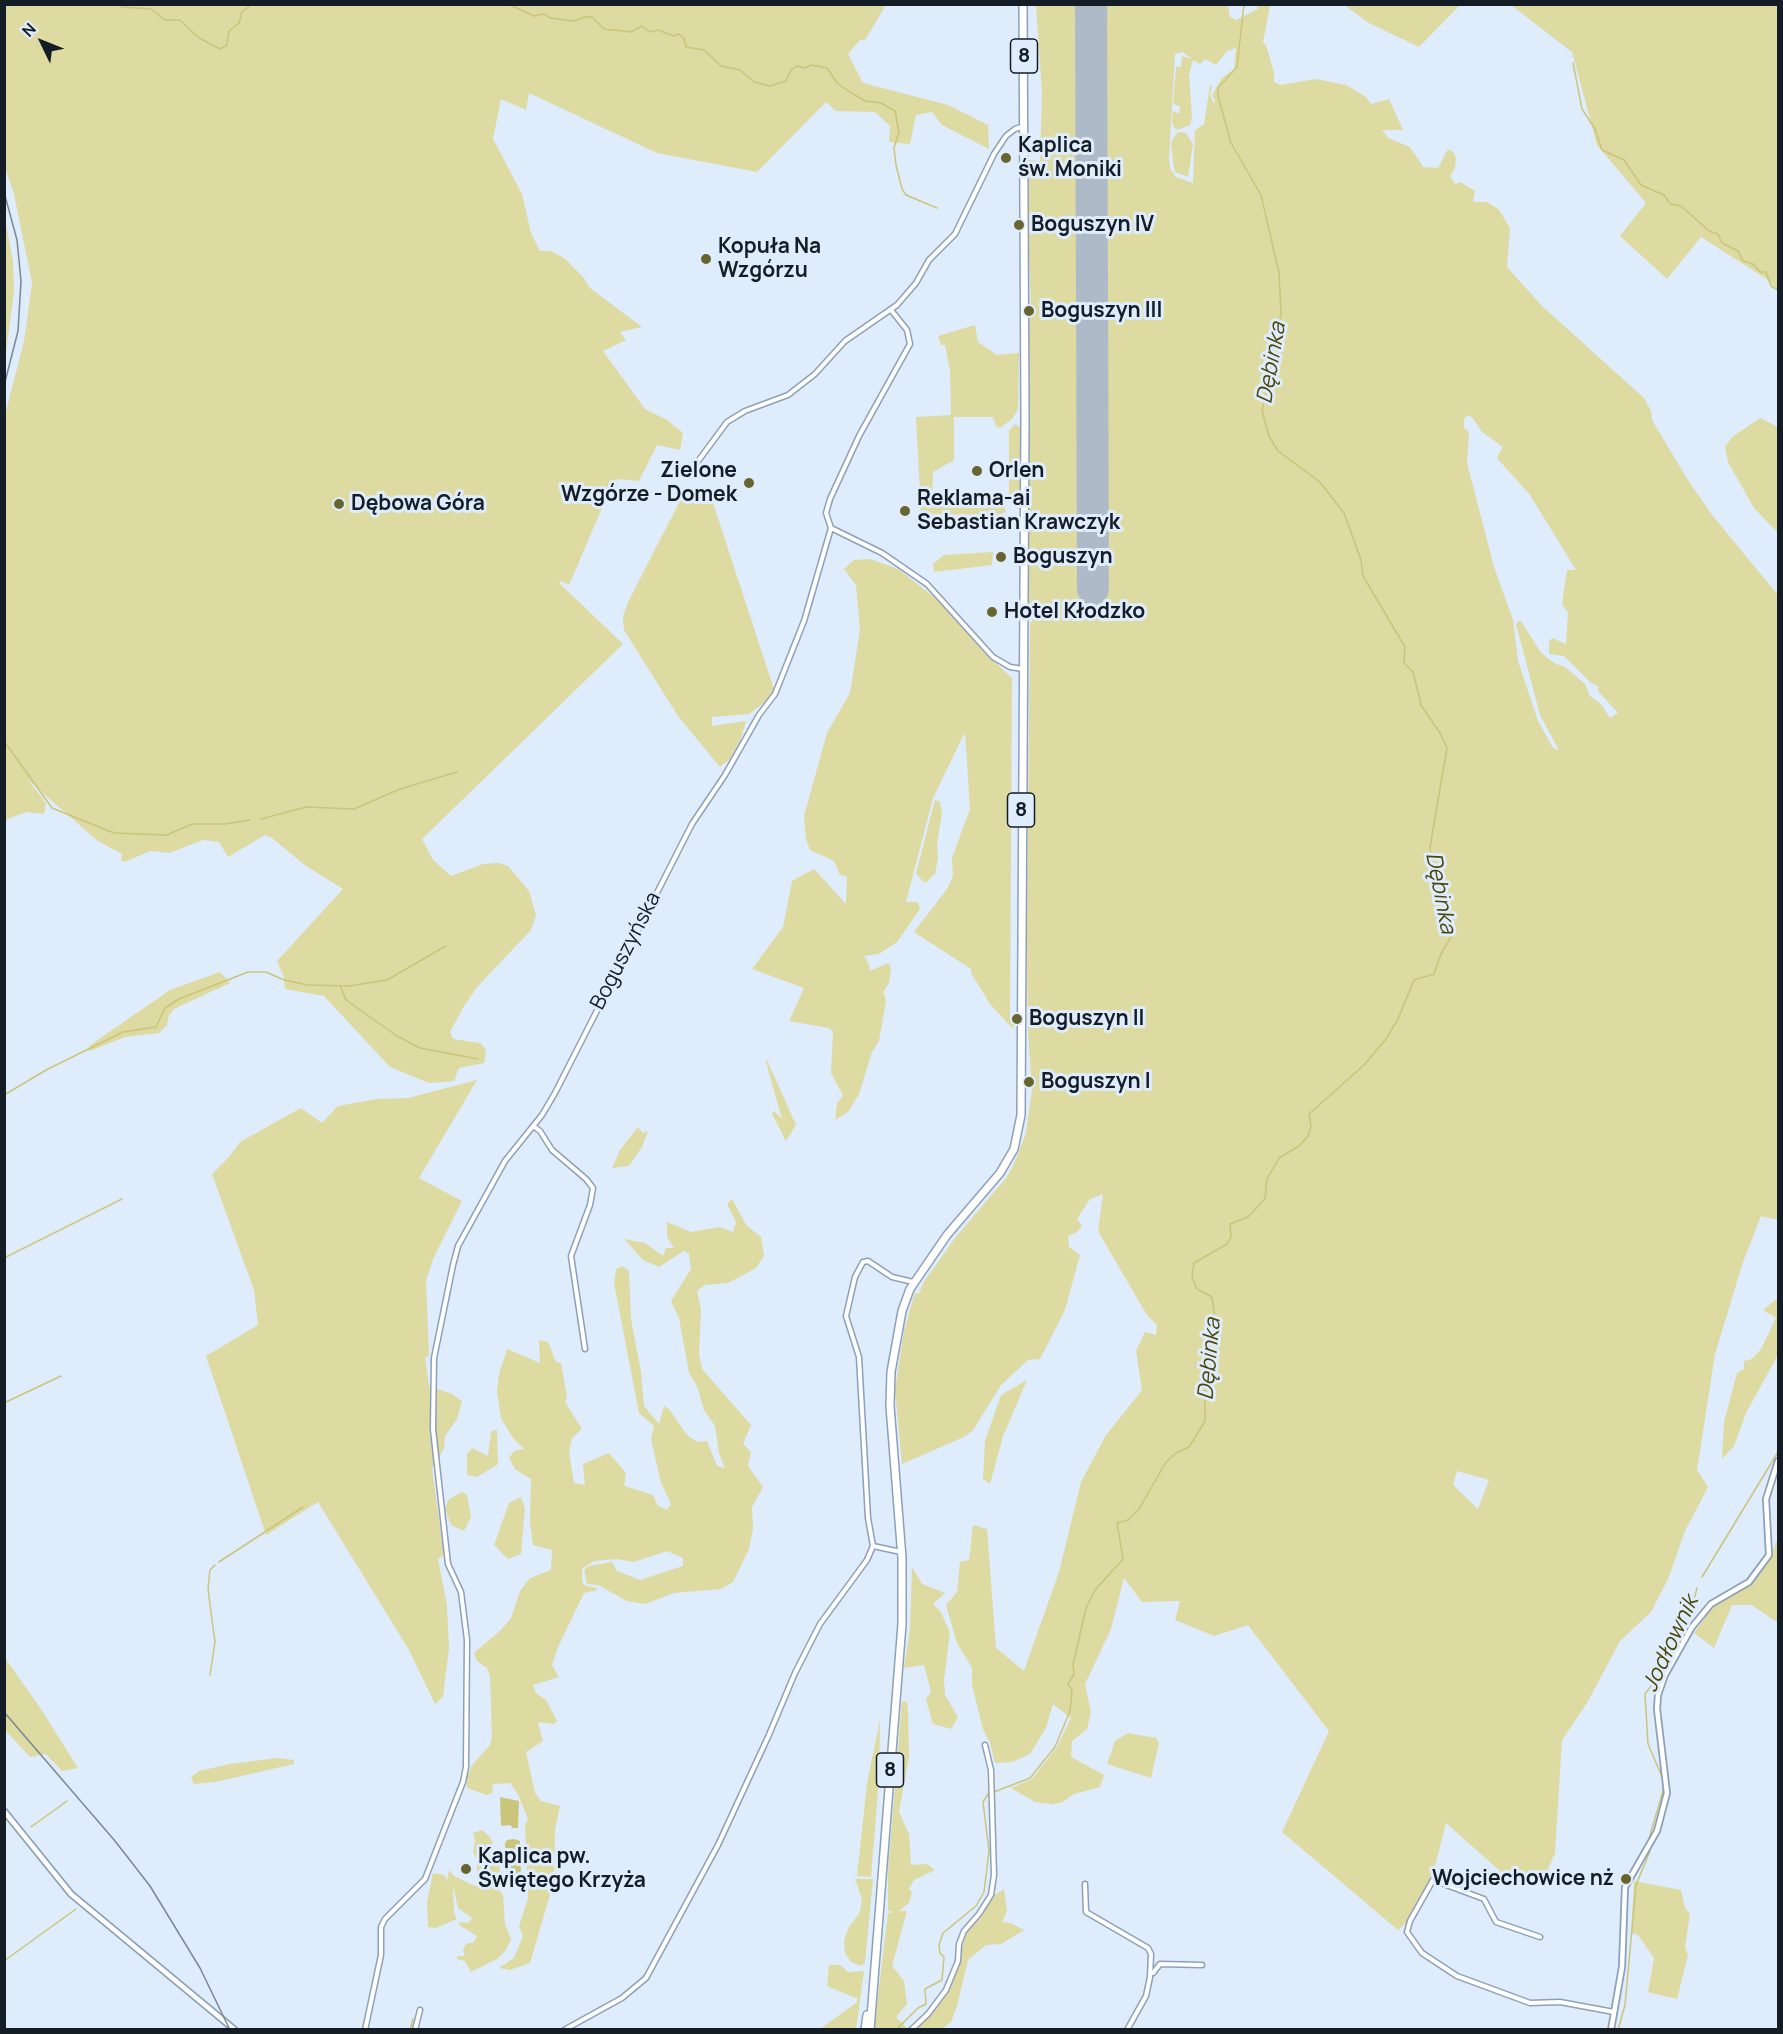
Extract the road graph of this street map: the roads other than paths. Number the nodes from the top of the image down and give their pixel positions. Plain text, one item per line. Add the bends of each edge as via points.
1 (1023, 4) edge
2 (1024, 126) junction
3 (891, 310) junction
4 (693, 468) dead end
5 (831, 528) junction
6 (1023, 669) junction
7 (533, 1126) junction
8 (914, 1282) junction
9 (585, 1349) dead end
10 (1779, 1461) edge
11 (873, 1546) junction
12 (901, 1552) junction
13 (985, 1745) dead end
14 (4, 1811) edge
15 (1085, 1884) dead end
16 (1540, 1937) dead end
17 (1202, 1965) dead end
18 (1150, 1977) junction
19 (871, 1989) junction
20 (420, 2010) dead end
21 (1615, 2013) junction
22 (235, 2030) edge
23 (364, 2030) edge
24 (415, 2030) edge
25 (564, 2030) edge
26 (865, 2030) edge
27 (870, 2030) edge
28 (911, 2030) edge
29 (1127, 2030) edge
30 (1611, 2030) edge

1 - 2 highway, 8
2 - 3 street via 1006,136 955,234 929,260 916,283
2 - 6 highway, 8
3 - 4 street via 845,341 815,374 788,395 727,422
3 - 5 street, Boguszyńska via 907,330 910,344 844,465 826,513
5 - 6 street via 887,557 927,584 993,657
5 - 7 street, Boguszyńska via 804,621 781,682 692,824 555,1093
6 - 8 highway, 8 via 1020,1125 1014,1149 1000,1173 951,1229
7 - 9 street via 552,1150 593,1188 571,1256
7 - 23 street, Boguszyńska via 505,1161 458,1245 436,1341 432,1385 434,1444 448,1564 461,1592 467,1640 466,1767 425,1879 385,1919 381,1928 381,1955
8 - 11 street via 892,1277 868,1261 863,1263 855,1277 847,1310 847,1323 859,1357
8 - 12 highway, 8 via 902,1311 889,1390
10 - 21 street via 1766,1498 1769,1555 1749,1582 1711,1604 1699,1618 1660,1689 1657,1709 1667,1794 1657,1832 1625,1887 1622,1967
11 - 12 street
11 - 25 street via 820,1624 718,1845 646,1978 622,1998
12 - 19 highway, 8 via 902,1624
13 - 28 street via 991,1770 991,1895 964,1931 958,1961 946,1990
14 - 22 street via 72,1894
15 - 18 street via 1086,1912 1148,1948
16 - 21 street via 1496,1922 1484,1899 1432,1880 1407,1932 1422,1953 1457,1976 1530,2003 1560,2002
17 - 18 street via 1160,1964
18 - 29 street via 1146,1996
19 - 26 highway, 8
19 - 27 highway, 8
20 - 24 street
21 - 30 street

